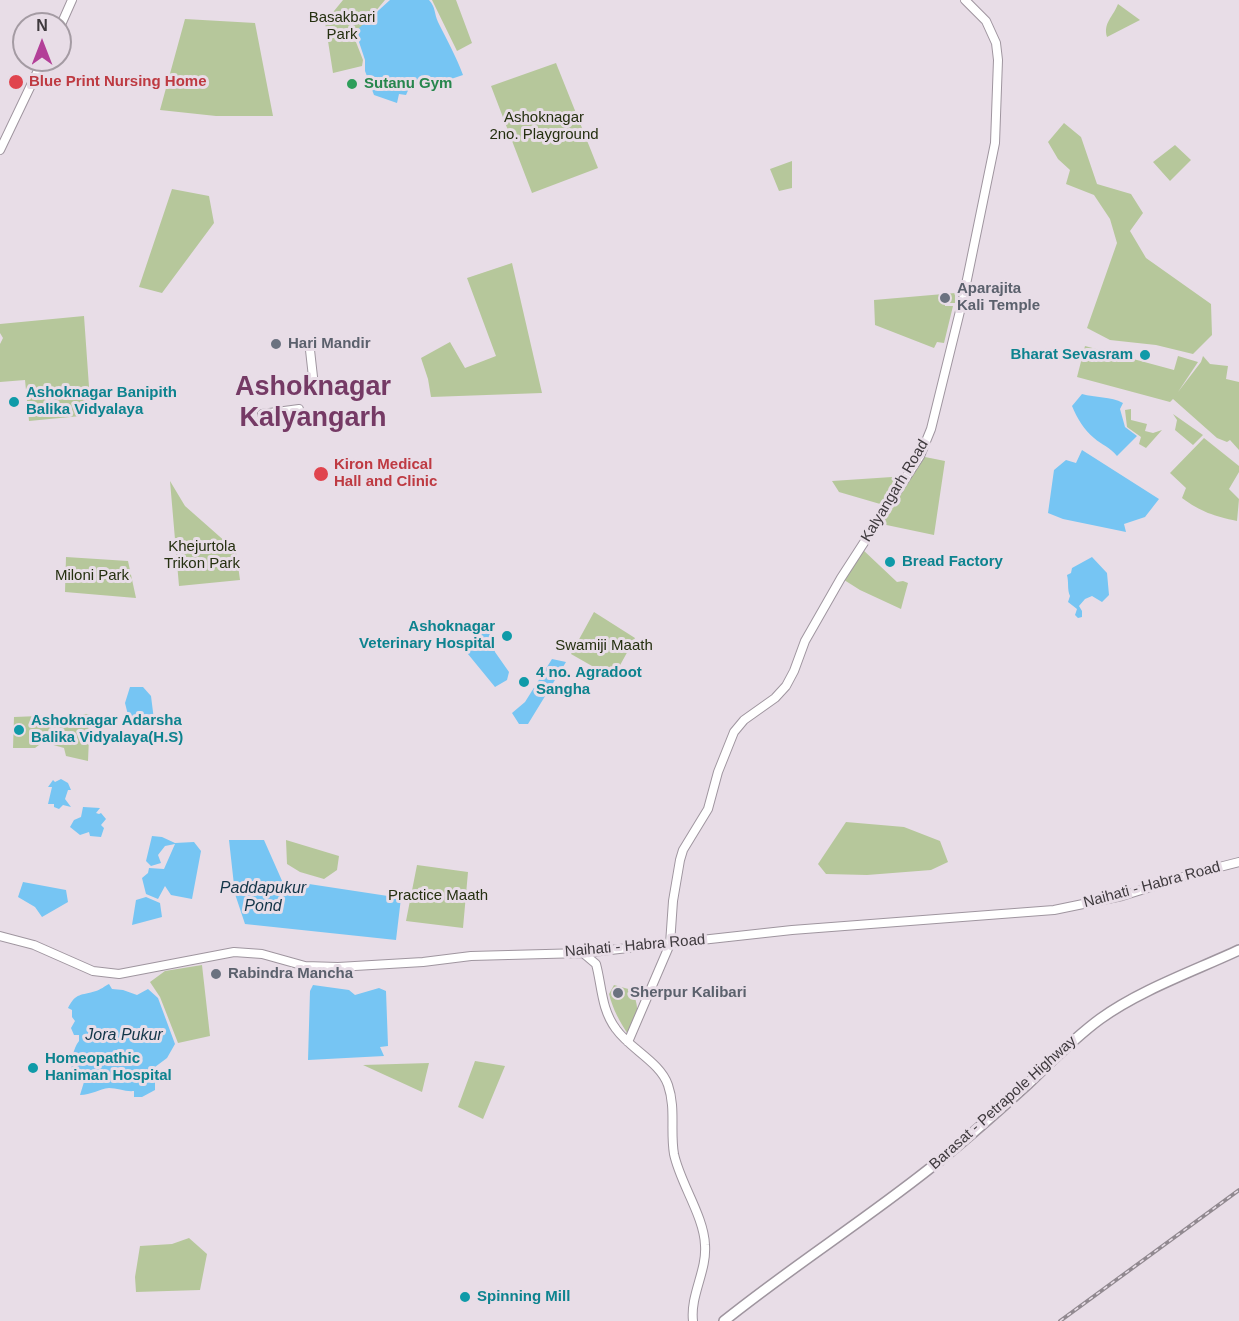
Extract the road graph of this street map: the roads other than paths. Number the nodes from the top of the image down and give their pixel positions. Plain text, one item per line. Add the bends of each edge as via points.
1 (965, 0) edge
2 (37, 72) edge
3 (0, 150) edge
4 (310, 350) dead end
5 (314, 386) dead end
6 (298, 410) dead end
7 (262, 414) dead end
8 (1239, 862) edge
9 (0, 936) edge
10 (670, 944) junction
11 (1239, 950) edge
12 (583, 953) junction
13 (628, 1042) junction
14 (694, 1320) edge
15 (724, 1321) edge

1 - 10 main road, Kalyangarh Road via 987,21 996,43 995,143 931,429 920,456 810,632 786,686 734,732 708,809 683,850
2 - 3 main road
4 - 5 main road
6 - 7 main road
8 - 10 main road, Naihati - Habra Road via 1122,896 1054,910 792,930
9 - 12 main road, Naihati - Habra Road via 18,939 93,971 119,974 234,952 262,954 305,966 338,967
10 - 12 main road, Naihati - Habra Road
10 - 13 main road, Kalyangarh Road
11 - 15 highway, Barasat - Petrapole Highway via 1101,1018 948,1155
12 - 13 main road via 596,964 607,1013
13 - 14 main road via 668,1084 674,1151 704,1233 705,1252 695,1292

